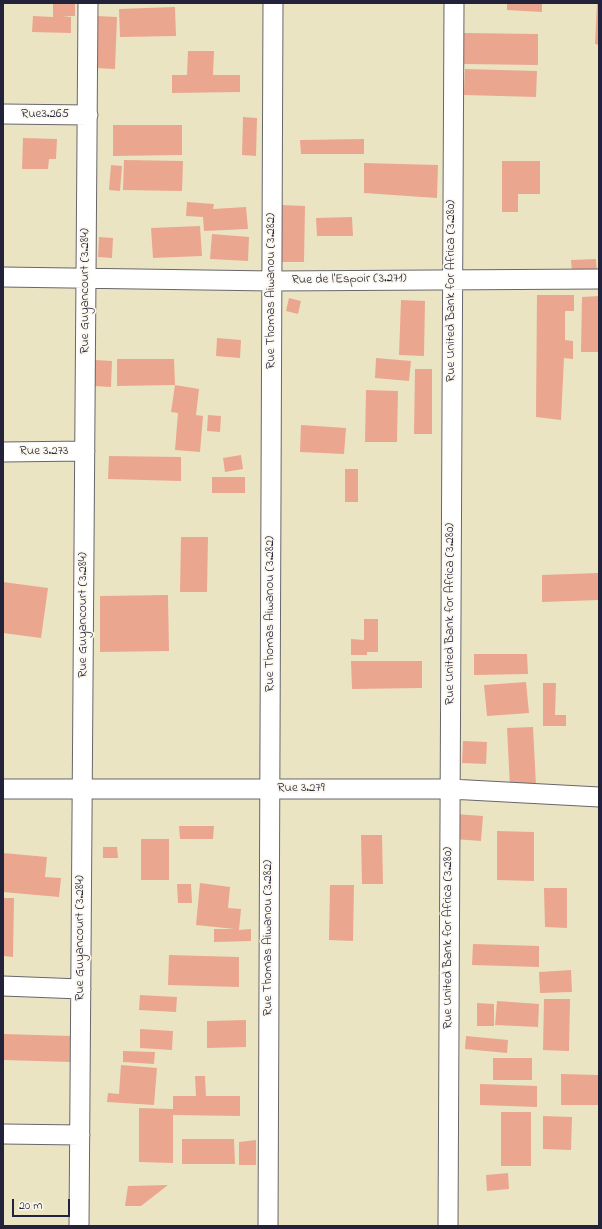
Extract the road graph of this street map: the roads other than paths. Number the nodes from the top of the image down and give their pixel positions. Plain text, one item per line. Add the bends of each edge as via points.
1 (88, 3) edge
2 (273, 3) edge
3 (454, 3) edge
4 (3, 114) edge
5 (88, 115) junction
6 (3, 277) edge
7 (86, 279) junction
8 (452, 279) junction
9 (599, 279) edge
10 (272, 281) junction
11 (85, 451) junction
12 (3, 452) edge
13 (3, 789) edge
14 (82, 789) junction
15 (270, 790) junction
16 (450, 790) junction
17 (599, 796) edge
18 (3, 986) edge
19 (81, 989) junction
20 (3, 1134) edge
21 (80, 1134) junction
22 (79, 1226) edge
23 (268, 1226) edge
24 (448, 1226) edge

1 - 5 street, Rue Guyancourt (3.284)
2 - 10 street, Rue Thomas Aiwanou (3.282)
3 - 8 street, Rue United Bank for Africa (3.280)
4 - 5 street, Rue3.265
5 - 7 street, Rue Guyancourt (3.284)
6 - 7 street, Rue de l'Espoir (3.271)
7 - 10 street, Rue de l'Espoir (3.271)
7 - 11 street, Rue Guyancourt (3.284)
8 - 9 street, Rue de l'Espoir (3.271)
8 - 10 street, Rue de l'Espoir (3.271)
8 - 16 street, Rue United Bank for Africa (3.280)
10 - 15 street, Rue Thomas Aiwanou (3.282)
11 - 12 street, Rue 3.273
11 - 14 street, Rue Guyancourt (3.284)
13 - 14 street, Rue 3.279
14 - 15 street, Rue 3.279
14 - 19 street, Rue Guyancourt (3.284)
15 - 16 street, Rue 3.279
15 - 23 street, Rue Thomas Aiwanou (3.282)
16 - 17 street, Rue 3.279
16 - 24 street, Rue United Bank for Africa (3.280)
18 - 19 street
19 - 21 street, Rue Guyancourt (3.284)
20 - 21 street
21 - 22 street, Rue Guyancourt (3.284)

